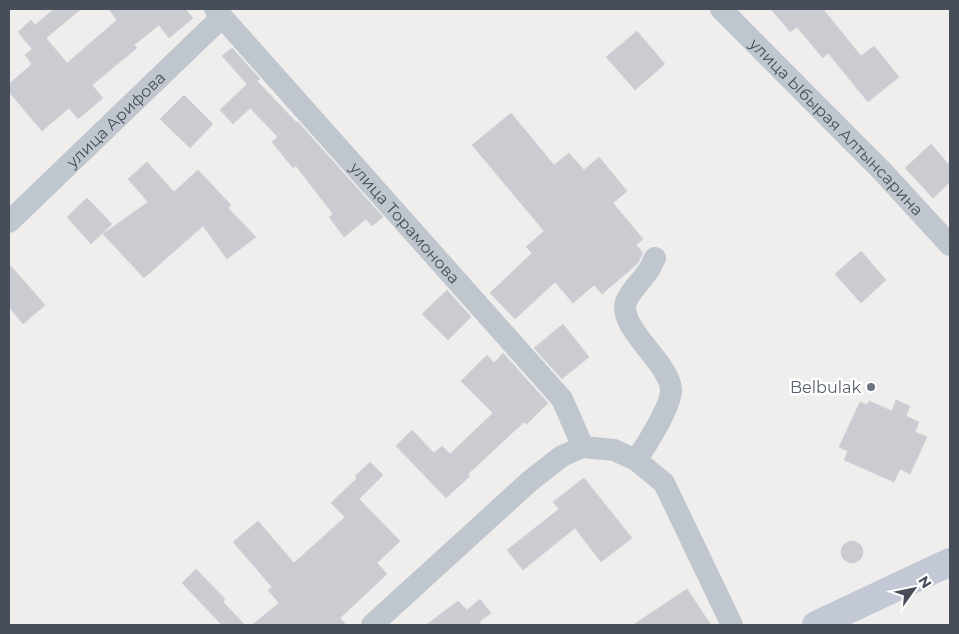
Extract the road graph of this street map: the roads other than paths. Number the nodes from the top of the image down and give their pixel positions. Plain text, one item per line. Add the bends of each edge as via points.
1 (722, 9) edge
2 (218, 13) edge
3 (9, 222) edge
4 (950, 245) edge
5 (655, 258) dead end
6 (583, 447) junction
7 (636, 460) junction
8 (950, 562) edge
9 (372, 625) edge
10 (732, 625) edge
11 (816, 625) edge

1 - 4 street, улица Ыбырая Алтынсарина
2 - 3 street, улица Арифова
2 - 6 street, улица Торамонова via 562,399
5 - 7 street via 625,304 635,334 664,369 671,390 665,411
6 - 7 street via 614,450
6 - 9 street via 562,456 530,481
7 - 10 street via 664,483
8 - 11 street

